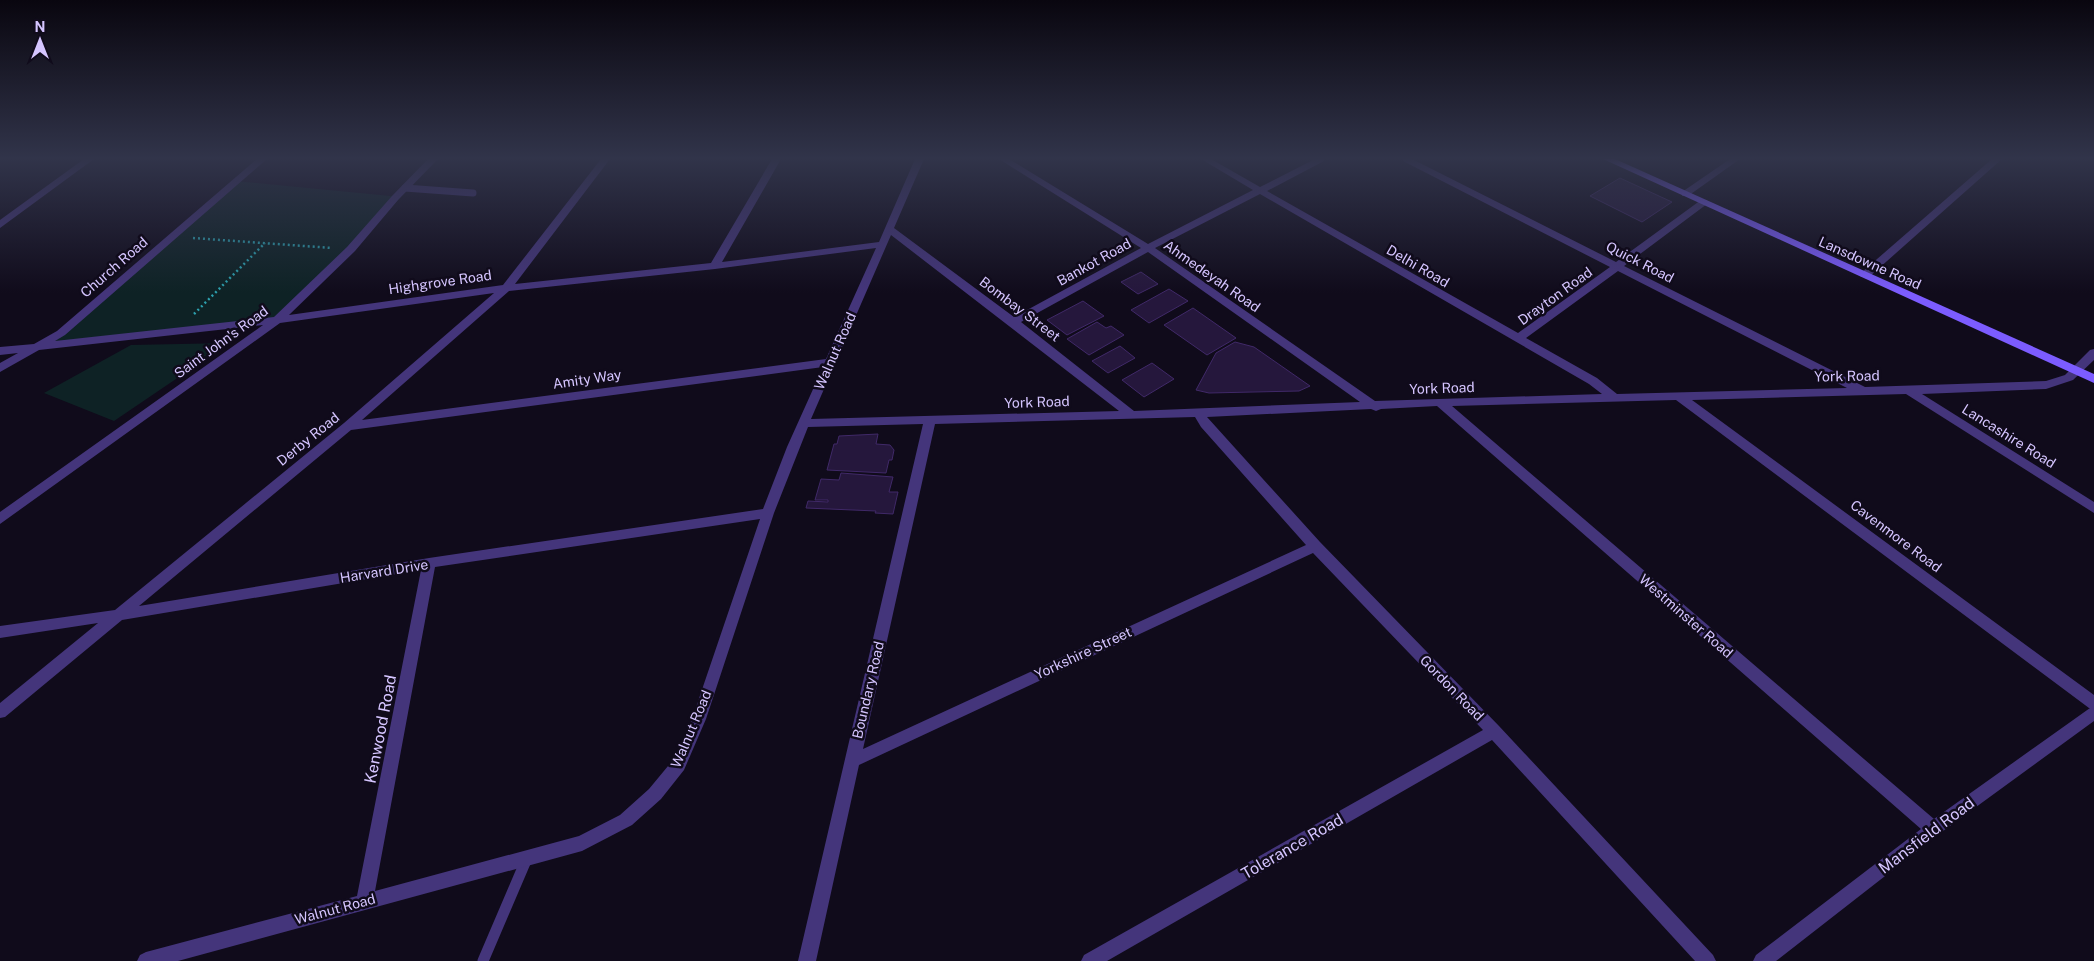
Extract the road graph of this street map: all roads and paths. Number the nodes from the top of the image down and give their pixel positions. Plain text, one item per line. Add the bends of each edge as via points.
1 (29, 204) edge
2 (210, 204) edge
3 (391, 204) edge
4 (570, 204) edge
5 (750, 204) edge
6 (900, 204) edge
7 (1076, 204) edge
8 (1236, 204) edge
9 (1283, 204) edge
10 (1494, 204) edge
11 (1702, 204) edge
12 (1708, 204) edge
13 (1946, 204) edge
14 (0, 225) edge
15 (889, 229) junction
16 (191, 238) dead end
17 (265, 243) junction
18 (883, 244) junction
19 (1148, 248) junction
20 (351, 249) junction
21 (715, 266) junction
22 (1619, 267) junction
23 (1865, 275) junction
24 (506, 288) junction
25 (277, 320) junction
26 (1013, 322) junction
27 (178, 331) junction
28 (1518, 340) junction
29 (40, 346) junction
30 (0, 351) edge
31 (2094, 353) edge
32 (830, 362) junction
33 (0, 368) edge
34 (2077, 372) junction
35 (2094, 379) edge
36 (1908, 390) junction
37 (1863, 391) junction
38 (1679, 396) junction
39 (1616, 399) junction
40 (1440, 402) junction
41 (1376, 406) junction
42 (1199, 413) junction
43 (1131, 414) junction
44 (930, 420) junction
45 (803, 423) junction
46 (348, 426) junction
47 (2094, 508) edge
48 (768, 513) junction
49 (0, 519) edge
50 (1314, 546) junction
51 (429, 563) junction
52 (116, 615) junction
53 (0, 632) edge
54 (2094, 703) edge
55 (0, 712) edge
56 (2094, 713) edge
57 (1494, 731) junction
58 (852, 761) junction
59 (1933, 829) junction
60 (527, 858) junction
61 (365, 900) junction
62 (146, 961) edge
63 (483, 961) edge
64 (807, 961) edge
65 (1090, 961) edge
66 (1707, 961) edge
67 (1762, 961) edge

1 - 14 street
2 - 29 street, Church Road via 61,333
3 - 20 street, Saint John's Road
4 - 24 street, Derby Road
5 - 21 street
6 - 15 street, Walnut Road
7 - 19 street, Ahmedeyah Road
8 - 19 street, Bankot Road
9 - 28 street, Delhi Road
10 - 22 street, Quick Road
11 - 22 street, Drayton Road
12 - 23 street, Lansdowne Road
13 - 23 street
15 - 18 street, Walnut Road
15 - 26 street, Bombay Street
16 - 17 path
17 - 20 path
17 - 27 path
18 - 21 street, Highgrove Road
18 - 32 street, Walnut Road
19 - 26 street, Bankot Road
19 - 41 street, Ahmedeyah Road
20 - 25 street, Saint John's Road
21 - 24 street, Highgrove Road
22 - 28 street, Drayton Road
22 - 37 street, Quick Road
23 - 34 street, Lansdowne Road
24 - 25 street, Highgrove Road
24 - 46 street, Derby Road
25 - 27 street, Highgrove Road
25 - 49 street, Saint John's Road
26 - 43 street, Bombay Street
27 - 29 street, Highgrove Road
28 - 39 street, Delhi Road via 1593,381
29 - 30 street, Highgrove Road
29 - 33 street, Church Road
31 - 34 street, York Road
32 - 45 street, Walnut Road
32 - 46 street, Amity Way
34 - 35 street, Lansdowne Road
34 - 36 street, York Road via 2054,385
36 - 37 street, York Road
36 - 47 street, Lancashire Road
37 - 38 street, York Road
38 - 39 street, York Road
38 - 54 street, Cavenmore Road
39 - 40 street, York Road
40 - 41 street, York Road
40 - 59 street, Westminster Road
41 - 42 street, York Road
42 - 43 street, York Road
42 - 50 street, Gordon Road via 1205,424
43 - 44 street, York Road
44 - 45 street, York Road
44 - 58 street, Boundary Road
45 - 48 street, Walnut Road
46 - 52 street, Derby Road
48 - 51 street, Harvard Drive
48 - 60 street, Walnut Road via 698,720 679,765 656,794 626,820 582,843
50 - 57 street, Gordon Road
50 - 58 street, Yorkshire Street
51 - 52 street, Harvard Drive
51 - 61 street, Kenwood Road
52 - 53 street, Harvard Drive
52 - 55 street, Derby Road
56 - 59 street, Mansfield Road
57 - 65 street, Tolerance Road
57 - 66 street, Gordon Road
58 - 64 street, Boundary Road
59 - 67 street, Mansfield Road
60 - 61 street, Walnut Road
60 - 63 lane
61 - 62 street, Walnut Road

